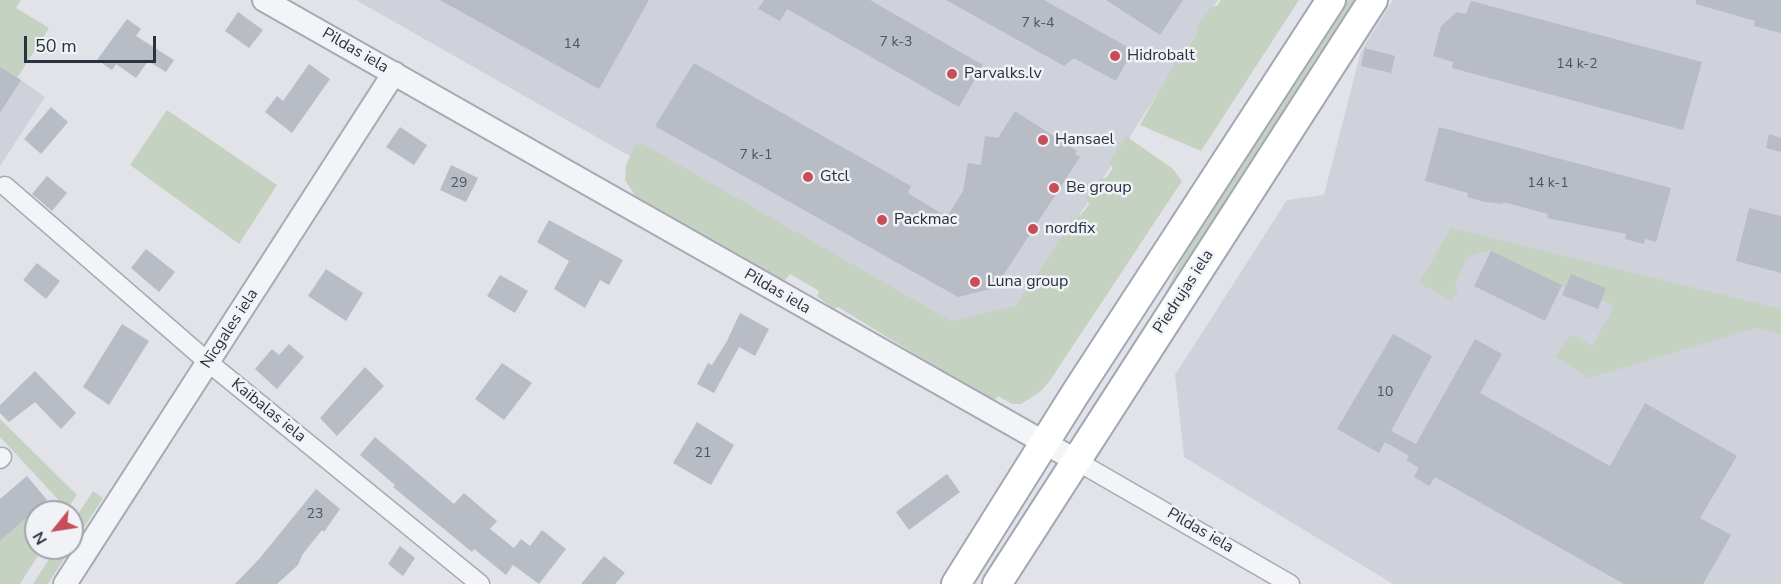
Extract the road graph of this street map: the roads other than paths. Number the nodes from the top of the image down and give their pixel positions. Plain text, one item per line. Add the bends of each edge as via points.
1 (264, 0) edge
2 (1331, 0) edge
3 (1373, 0) edge
4 (394, 73) junction
5 (5, 186) dead end
6 (208, 362) junction
7 (1044, 444) junction
8 (1075, 460) junction
9 (65, 584) edge
10 (480, 584) edge
11 (956, 584) edge
12 (997, 584) edge
13 (1290, 584) edge

1 - 4 street, Pildas iela
2 - 7 main road
3 - 8 main road, Piedrujas iela
4 - 6 street, Nīcgales iela
4 - 7 street, Pildas iela
5 - 6 street, Kaibalas iela
6 - 9 street, Nīcgales iela
6 - 10 street, Kaibalas iela
7 - 8 street, Pildas iela
7 - 11 main road
8 - 12 main road, Piedrujas iela
8 - 13 street, Pildas iela

